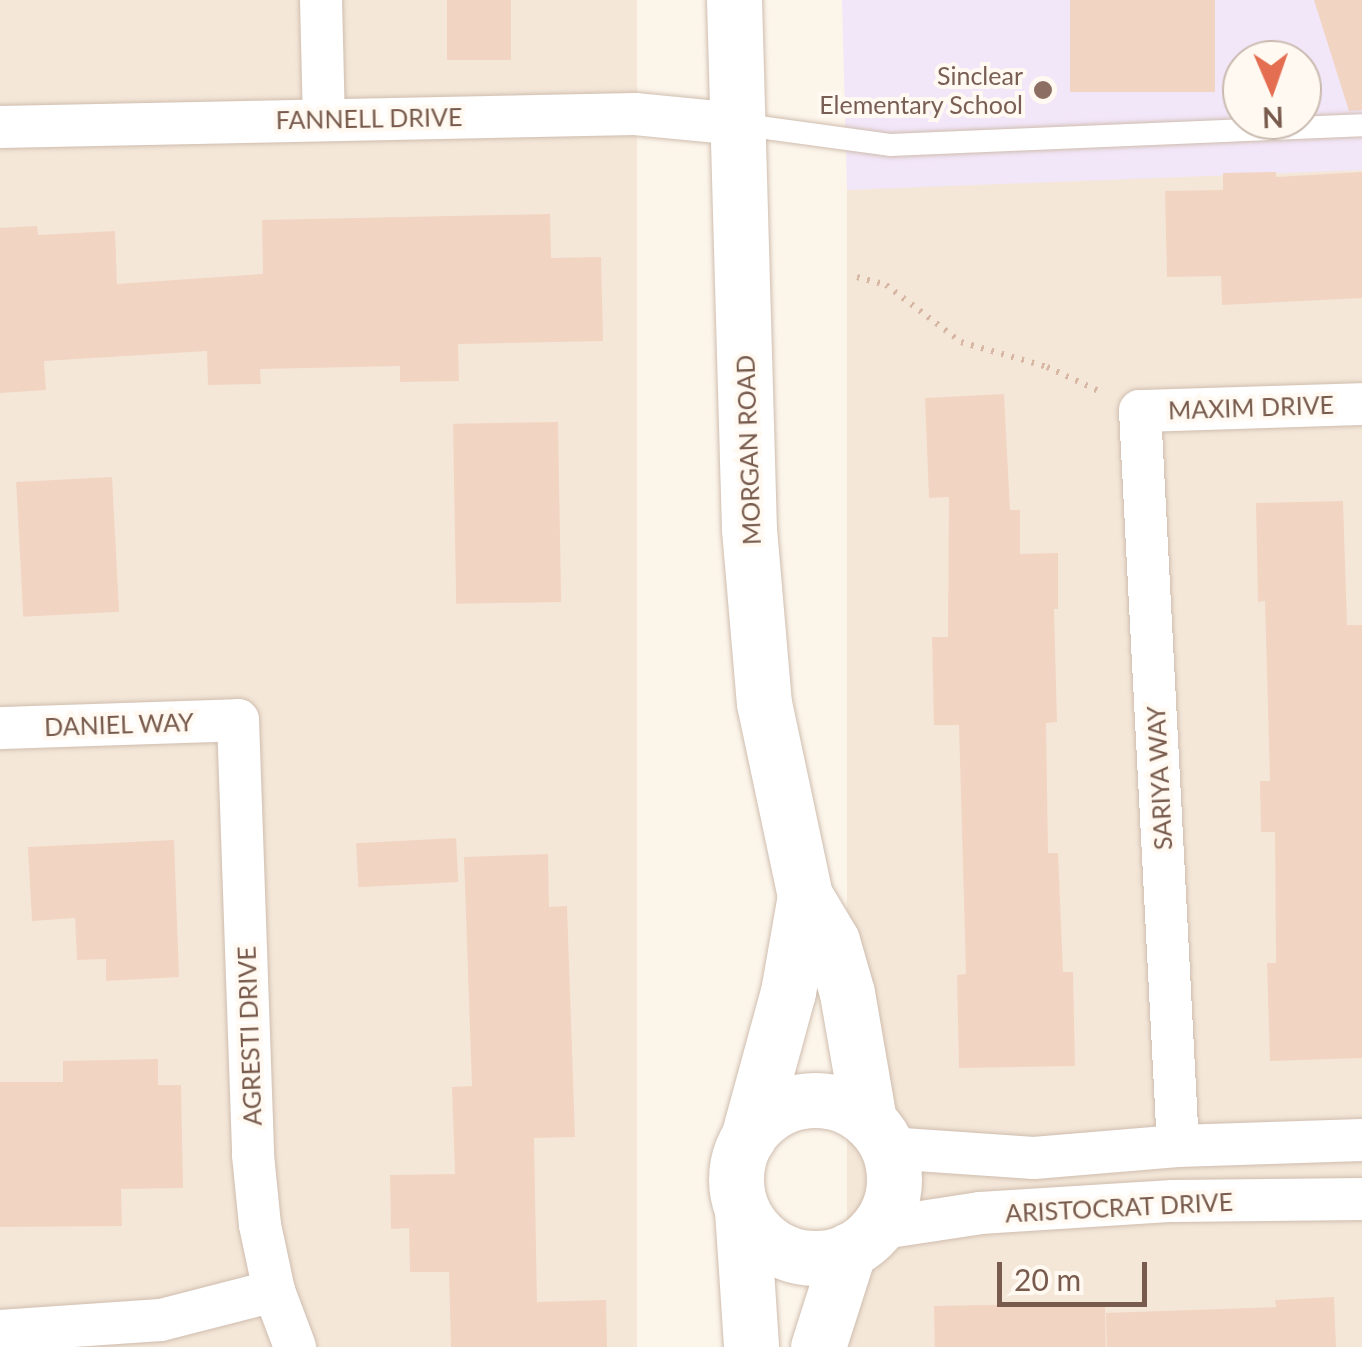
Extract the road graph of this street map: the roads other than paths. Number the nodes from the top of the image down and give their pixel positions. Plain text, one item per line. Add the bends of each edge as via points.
1 (321, 0) edge
2 (734, 0) edge
3 (324, 118) junction
4 (737, 124) junction
5 (1362, 125) edge
6 (0, 127) edge
7 (1362, 404) edge
8 (1140, 411) joint
9 (238, 720) joint
10 (0, 728) edge
11 (805, 896) junction
12 (879, 1134) junction
13 (748, 1138) junction
14 (1362, 1140) edge
15 (1178, 1146) junction
16 (1362, 1199) edge
17 (742, 1210) junction
18 (863, 1240) junction
19 (274, 1292) junction
20 (0, 1331) edge
21 (296, 1347) edge
22 (751, 1347) edge
23 (818, 1347) edge

1 - 3 street
2 - 4 street, MORGAN ROAD
3 - 4 street, FANNELL DRIVE via 635,114
3 - 6 street, FANNELL DRIVE
4 - 5 lane via 890,145
4 - 11 street, MORGAN ROAD via 749,529 764,704
7 - 8 street, MAXIM DRIVE
8 - 15 street, SARIYA WAY
9 - 10 street, DANIEL WAY
9 - 19 street, AGRESTI DRIVE via 253,1155
11 - 12 street, MORGAN ROAD via 832,941
11 - 13 street, MORGAN ROAD via 788,992
12 - 13 street via 828,1100 804,1100 763,1120
12 - 15 street via 1034,1158
12 - 18 street via 894,1190
13 - 17 street via 738,1160
14 - 15 street
16 - 18 street, ARISTOCRAT DRIVE via 952,1216
17 - 18 street via 775,1247 800,1256 825,1257
17 - 22 street
18 - 23 street
19 - 20 street via 162,1320
19 - 21 street, AGRESTI DRIVE

